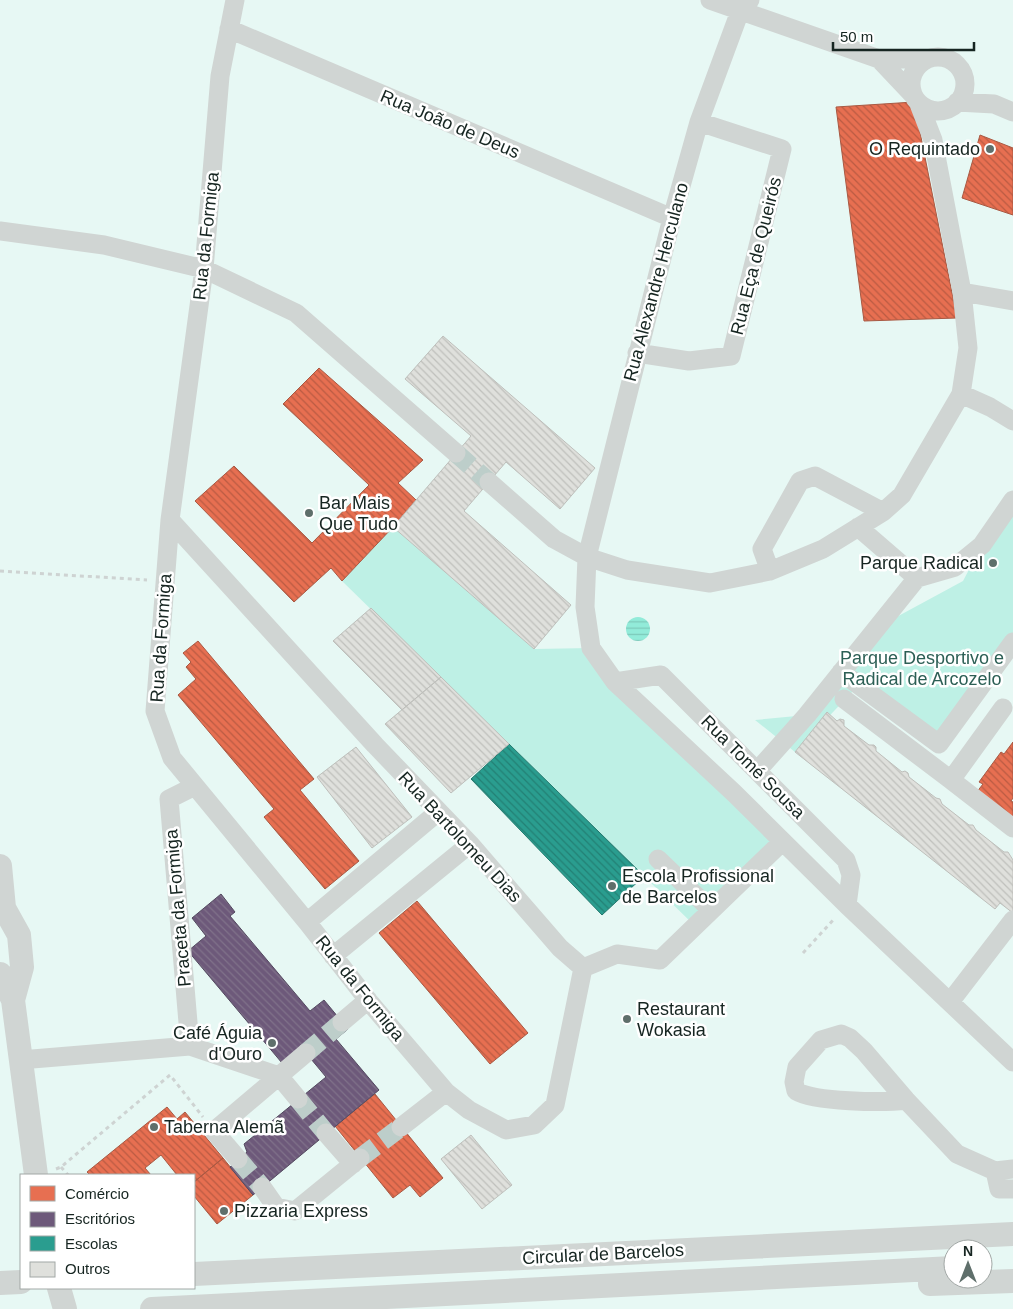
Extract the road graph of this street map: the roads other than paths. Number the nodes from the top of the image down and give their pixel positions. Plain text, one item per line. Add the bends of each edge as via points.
1 (236, 0) edge
2 (710, 0) edge
3 (745, 6) edge
4 (229, 30) junction
5 (879, 60) junction
6 (927, 60) junction
7 (962, 73) junction
8 (916, 99) junction
9 (994, 104) junction
10 (953, 105) junction
11 (1013, 112) edge
12 (699, 122) junction
13 (933, 140) junction
14 (672, 218) junction
15 (0, 231) edge
16 (204, 269) junction
17 (962, 292) junction
18 (1013, 301) edge
19 (637, 353) junction
20 (961, 394) junction
21 (1013, 421) edge
22 (456, 453) tunnel mouth
23 (489, 482) tunnel mouth
24 (1013, 500) edge
25 (883, 512) junction
26 (170, 520) junction
27 (858, 527) junction
28 (587, 557) junction
29 (770, 571) junction
30 (917, 578) junction
31 (1013, 642) edge
32 (841, 672) junction
33 (615, 682) junction
34 (844, 700) dead end
35 (1003, 708) dead end
36 (757, 771) junction
37 (951, 780) junction
38 (195, 786) junction
39 (438, 812) junction
40 (1013, 828) edge
41 (782, 842) junction
42 (470, 844) junction
43 (658, 859) dead end
44 (0, 866) edge
45 (847, 905) junction
46 (711, 910) junction
47 (2, 914) edge
48 (1013, 920) edge
49 (307, 922) junction
50 (333, 956) junction
51 (584, 968) junction
52 (0, 974) edge
53 (13, 1000) junction
54 (368, 1000) junction
55 (950, 1002) junction
56 (342, 1022) tunnel mouth
57 (190, 1046) junction
58 (306, 1053) tunnel mouth
59 (20, 1060) junction
60 (1013, 1062) edge
61 (279, 1076) junction
62 (446, 1092) junction
63 (298, 1099) tunnel mouth
64 (906, 1100) junction
65 (401, 1126) tunnel mouth
66 (326, 1133) tunnel mouth
67 (238, 1159) tunnel mouth
68 (1004, 1170) edge
69 (44, 1173) edge
70 (262, 1188) tunnel mouth
71 (1013, 1189) edge
72 (1013, 1218) edge
73 (1013, 1234) edge
74 (830, 1242) junction
75 (1013, 1265) edge
76 (993, 1266) edge
77 (943, 1269) edge
78 (195, 1274) edge
79 (816, 1276) junction
80 (1013, 1281) edge
81 (20, 1282) edge
82 (0, 1284) edge
83 (59, 1289) edge
84 (65, 1309) edge
85 (152, 1309) edge

1 - 4 street, Rua da Formiga
2 - 3 street
3 - 5 street
3 - 12 street, Rua Alexandre Herculano
4 - 14 street, Rua João de Deus
4 - 16 street, Rua da Formiga via 220,76
5 - 6 street
5 - 8 street
6 - 7 street via 943,58
6 - 8 street via 920,64 911,78
7 - 9 street
7 - 10 street via 964,88
8 - 10 street via 934,110
8 - 13 street
9 - 10 street
9 - 11 street
10 - 13 street
12 - 14 street, Rua Alexandre Herculano
12 - 19 street, Rua Eça de Queirós via 782,149 731,356 689,361
13 - 17 street
14 - 19 street, Rua Alexandre Herculano
15 - 16 street via 104,246
16 - 22 street via 296,313
16 - 26 street, Rua da Formiga
17 - 18 street
17 - 20 street via 968,348
19 - 28 street, Rua Alexandre Herculano
20 - 21 street
20 - 25 street via 902,495
23 - 28 street via 554,539
24 - 30 street via 982,545 955,567
25 - 27 street
25 - 29 street via 815,476 800,481 762,549
26 - 38 street, Rua da Formiga via 155,711 172,758
26 - 39 street, Rua Bartolomeu Dias
27 - 29 street via 823,549
27 - 30 street
28 - 29 street via 627,570 710,583
28 - 33 street, Rua Tomé Sousa via 585,607 592,648
30 - 32 street
31 - 32 street via 939,744
32 - 36 street
33 - 36 street, Rua Tomé Sousa via 661,675
33 - 41 street, Rua Tomé Sousa
34 - 37 street
35 - 37 street
36 - 45 street, Rua Tomé Sousa via 846,860 851,875
37 - 40 street
38 - 49 street, Rua da Formiga
38 - 57 street, Praceta da Formiga via 169,799
39 - 42 street, Rua Bartolomeu Dias
39 - 49 street
41 - 45 street, Rua Tomé Sousa
41 - 46 street
42 - 50 street
42 - 51 street, Rua Bartolomeu Dias via 560,948
43 - 46 street
44 - 47 main road
45 - 55 street, Rua Tomé Sousa
46 - 51 street via 660,960 617,954
47 - 53 main road via 19,935 22,967
48 - 55 street
49 - 50 street, Rua da Formiga
50 - 54 street, Rua da Formiga
51 - 62 street, Rua da Formiga via 555,1105 534,1125 506,1130 469,1110
52 - 53 main road
53 - 59 main road
54 - 56 street
54 - 62 street, Rua da Formiga
55 - 60 street, Rua Tomé Sousa
57 - 59 street
57 - 61 street
58 - 61 street
59 - 69 main road
61 - 63 street
61 - 67 street via 214,1131
62 - 65 street
64 - 64 street via 864,1052 841,1034 821,1040 797,1067 796,1091 804,1096 893,1102
64 - 68 street via 957,1154
66 - 70 street via 357,1161 295,1211 276,1206
68 - 71 street via 999,1189
72 - 74 main road via 934,1223
73 - 74 main road, Circular de Barcelos
74 - 78 main road, Circular de Barcelos
75 - 76 main road
77 - 79 main road, Circular de Barcelos
79 - 80 main road via 928,1284
79 - 85 main road, Circular de Barcelos
81 - 82 main road
83 - 84 main road

